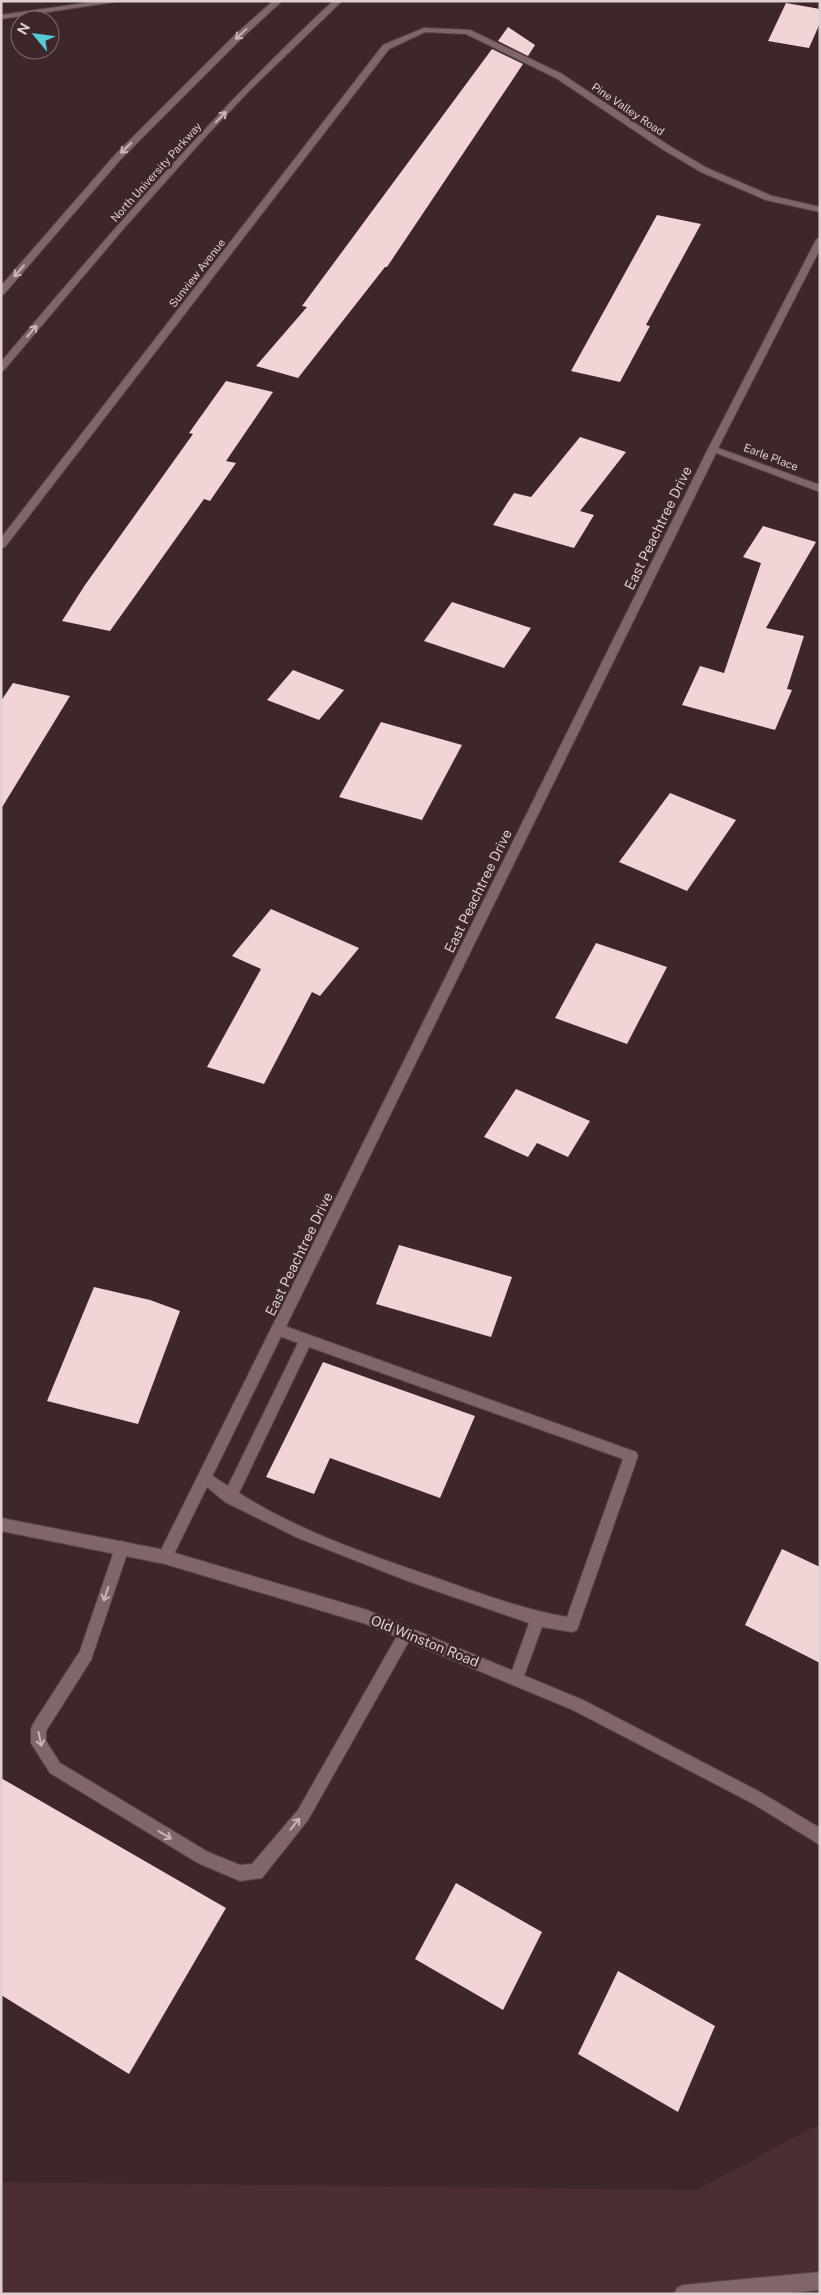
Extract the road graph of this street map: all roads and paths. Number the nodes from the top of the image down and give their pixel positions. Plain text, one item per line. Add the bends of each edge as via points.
1 (117, 1) edge
2 (278, 1) edge
3 (338, 1) edge
4 (1, 17) edge
5 (424, 30) joint
6 (820, 210) edge
7 (820, 240) edge
8 (1, 292) edge
9 (1, 368) edge
10 (713, 449) junction
11 (820, 489) edge
12 (1, 546) edge
13 (279, 1330) junction
14 (306, 1340) junction
15 (205, 1477) junction
16 (230, 1497) junction
17 (1, 1524) edge
18 (122, 1548) junction
19 (165, 1556) junction
20 (538, 1619) junction
21 (406, 1634) junction
22 (516, 1679) junction
23 (820, 1837) edge
24 (820, 2281) edge
25 (683, 2294) edge

1 - 4 street
2 -> 8 street via 116,158
9 -> 3 street, North University Parkway via 193,146
5 - 6 street, Pine Valley Road via 467,32 521,56 559,76 665,148 704,170 769,198
5 - 12 street, Sunview Avenue via 386,47
7 - 10 street, East Peachtree Drive
10 - 11 street, Earle Place
10 - 13 street, East Peachtree Drive
13 - 14 street
13 - 15 street, East Peachtree Drive
14 - 16 street
14 - 20 street via 631,1456 572,1624
15 - 16 street
15 - 19 street, East Peachtree Drive
16 - 20 street via 296,1531 399,1573
17 - 18 street, Old Winston Road
18 - 19 street, Old Winston Road
18 -> 21 street via 86,1655 38,1729 39,1743 56,1768 203,1858 240,1873 256,1872 303,1815
19 - 21 street, Old Winston Road via 367,1617
20 - 22 street
21 - 22 street, Old Winston Road
22 - 23 street, Old Winston Road via 594,1714 755,1797
24 - 25 street

